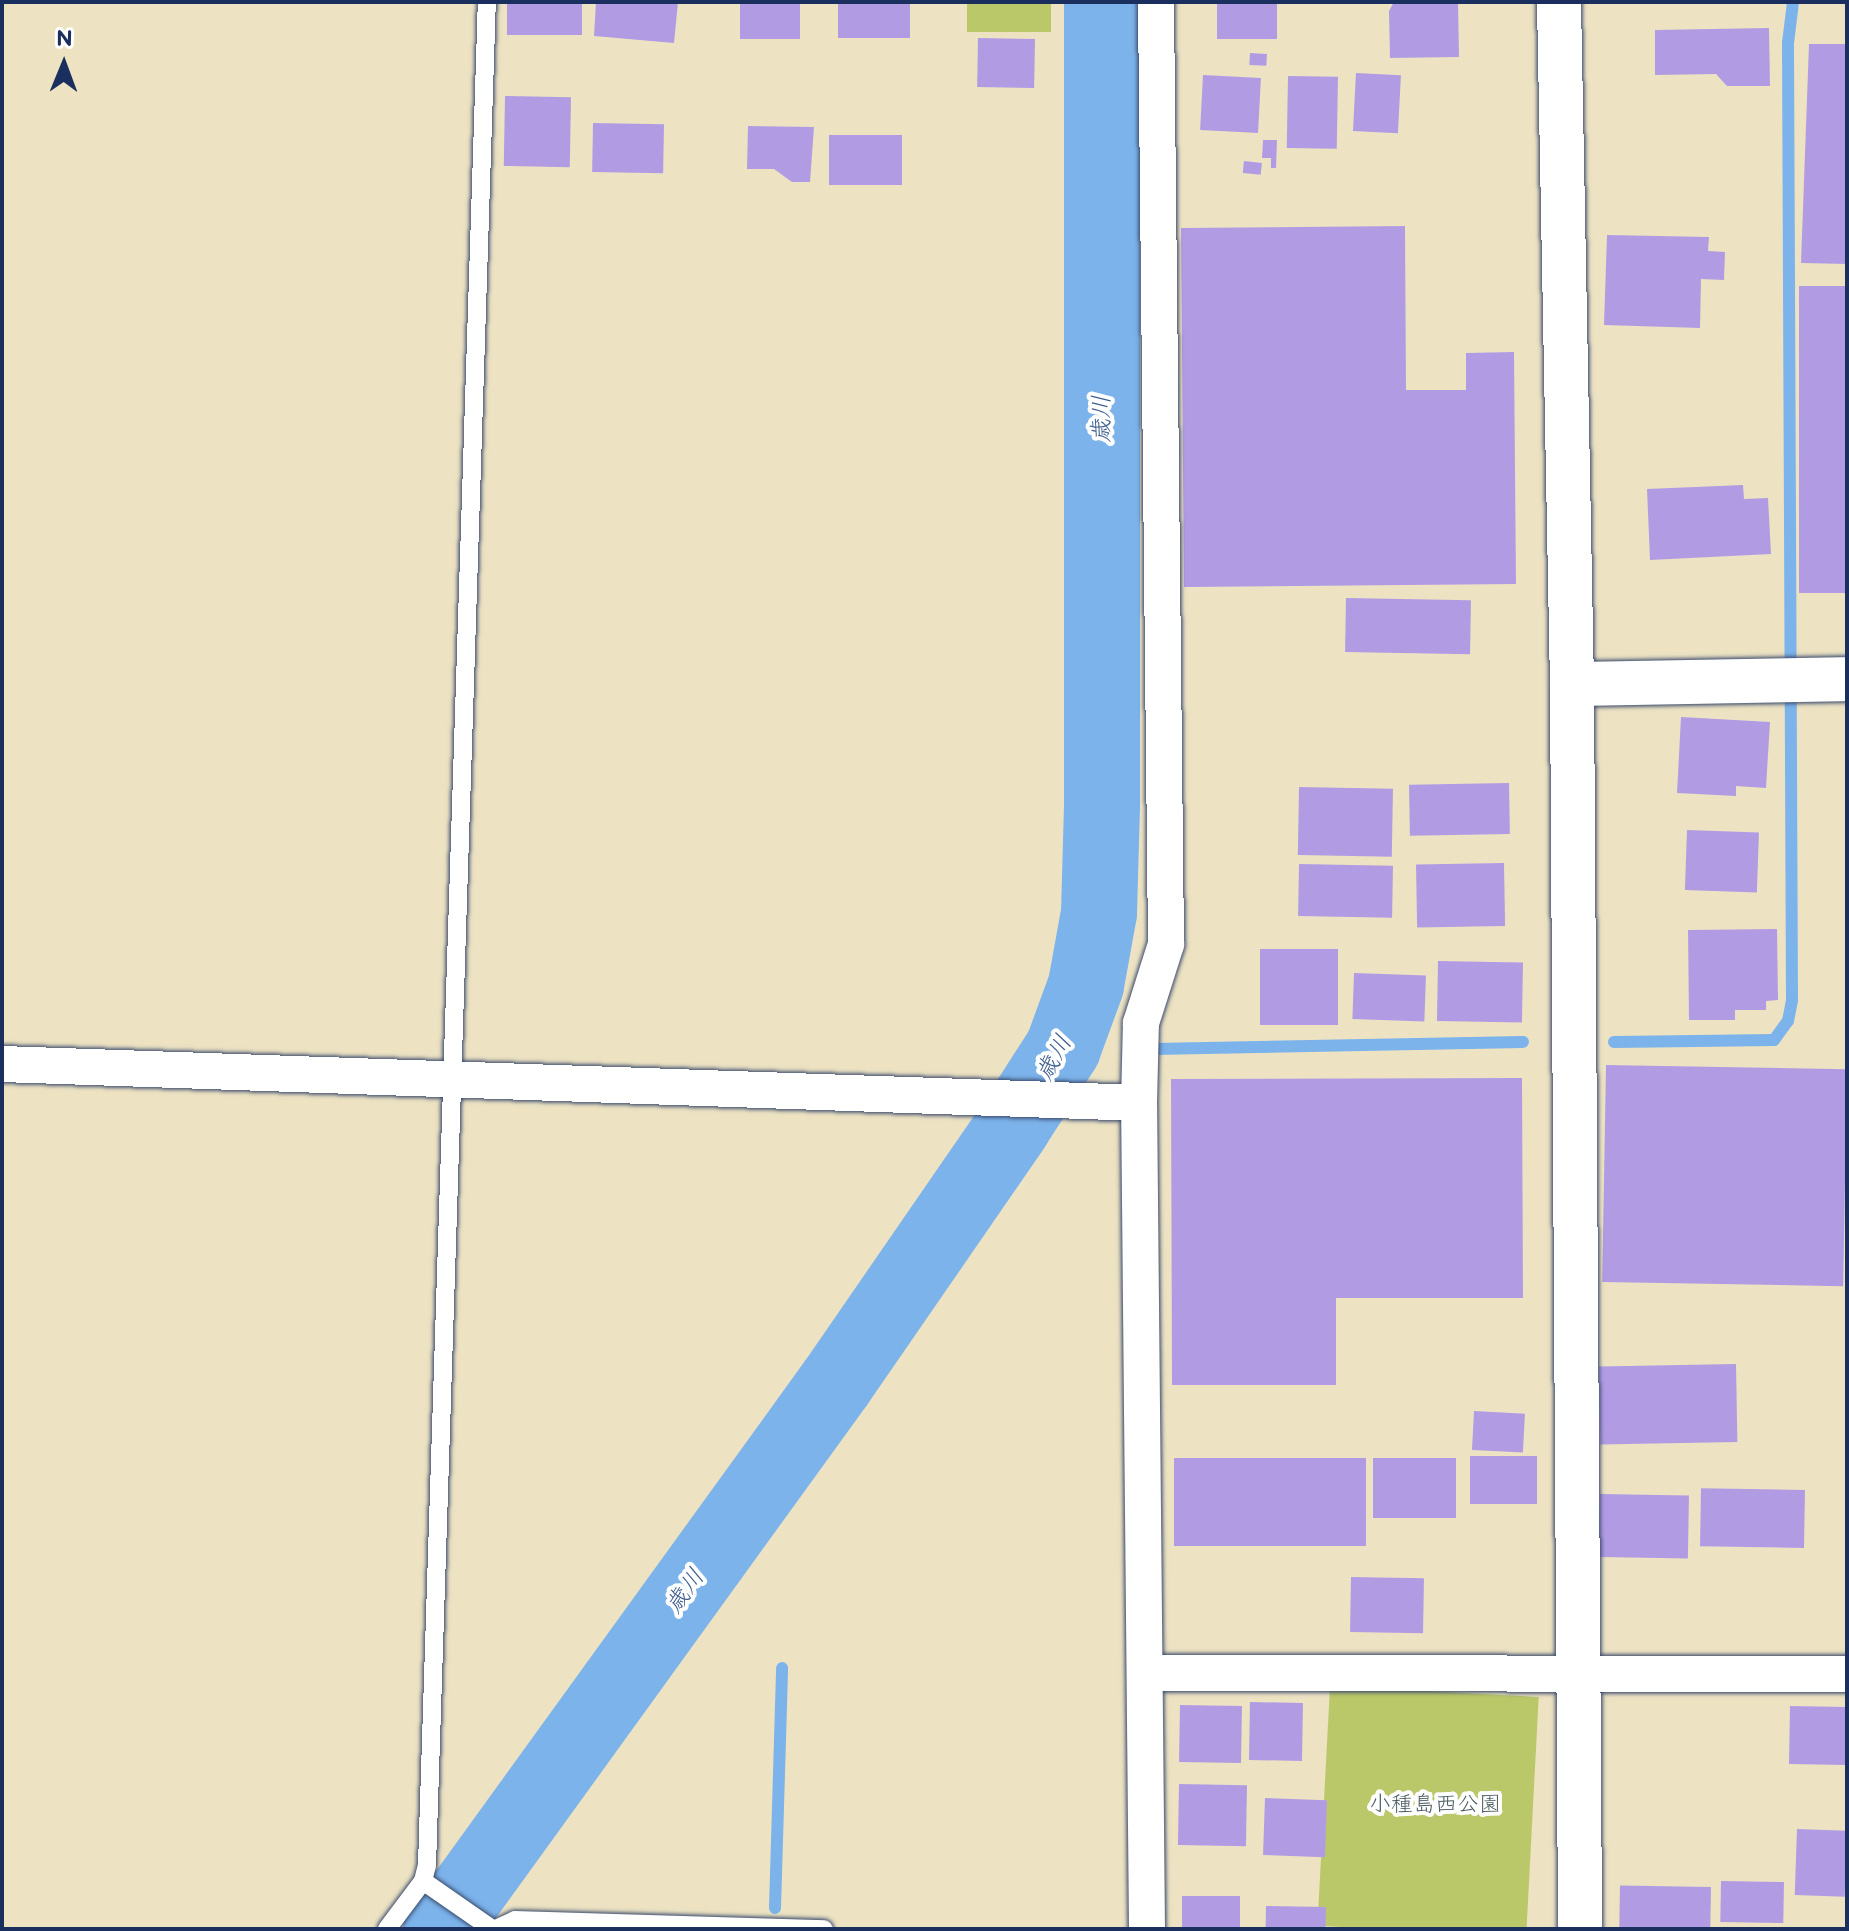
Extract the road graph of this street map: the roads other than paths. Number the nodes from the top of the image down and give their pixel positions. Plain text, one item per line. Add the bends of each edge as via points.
1 (487, 2) edge
2 (1156, 2) edge
3 (1559, 2) edge
4 (1847, 679) edge
5 (1572, 684) junction
6 (2, 1064) edge
7 (450, 1077) junction
8 (1139, 1103) junction
9 (1147, 1673) junction
10 (1847, 1674) edge
11 (1578, 1678) junction
12 (423, 1881) junction
13 (489, 1926) edge
14 (387, 1929) edge
15 (824, 1929) edge
16 (1147, 1929) edge
17 (1580, 1929) edge

1 - 7 lane
2 - 8 street via 1166,944 1141,1023
3 - 5 street
4 - 5 street
5 - 11 street
6 - 7 street
7 - 8 street
7 - 12 lane
8 - 9 street
9 - 11 street
9 - 16 street
10 - 11 street
11 - 17 street
12 - 13 lane
12 - 14 lane
13 - 15 lane via 515,1920

